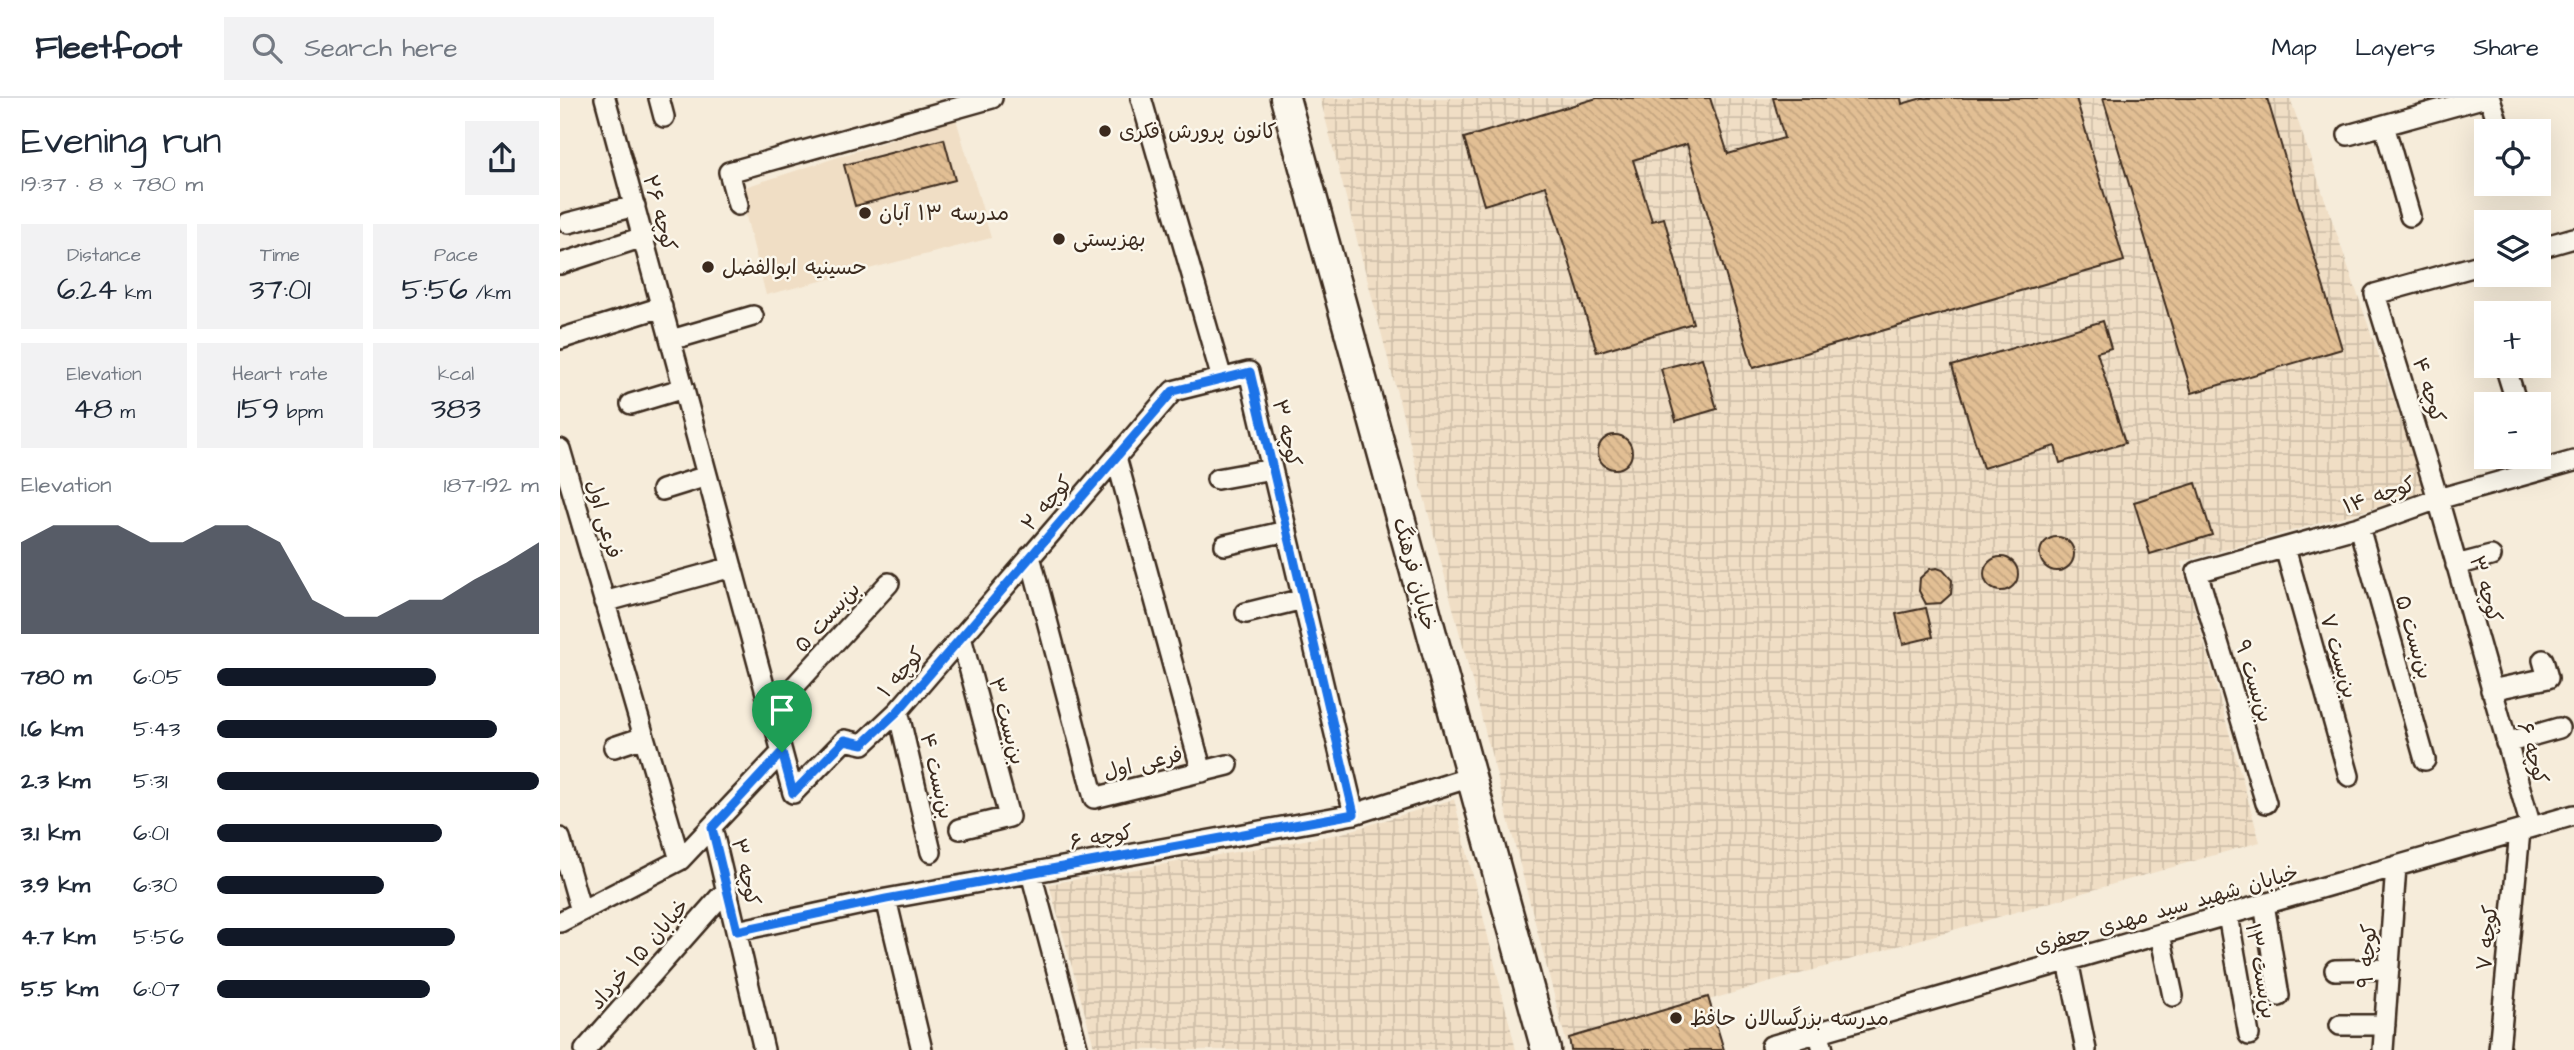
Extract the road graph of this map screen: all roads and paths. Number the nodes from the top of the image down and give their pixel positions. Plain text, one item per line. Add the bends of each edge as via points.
1 (605, 98) edge
2 (659, 98) edge
3 (992, 98) edge
4 (1141, 98) edge
5 (1285, 98) edge
6 (2482, 98) edge
7 (2490, 98) edge
8 (664, 117) dead end
9 (2496, 119) edge
10 (2384, 125) junction
11 (2348, 135) dead end
12 (738, 205) dead end
13 (635, 206) junction
14 (2410, 216) dead end
15 (568, 223) dead end
16 (643, 237) junction
17 (2574, 239) edge
18 (2551, 245) edge
19 (560, 264) edge
20 (2474, 267) edge
21 (662, 307) junction
22 (753, 316) dead end
23 (560, 339) edge
24 (671, 340) junction
25 (1222, 379) junction
26 (684, 388) junction
27 (631, 404) dead end
28 (560, 449) edge
29 (1116, 457) junction
30 (2574, 461) edge
31 (2551, 463) edge
32 (1272, 469) junction
33 (2521, 469) edge
34 (708, 476) junction
35 (1217, 479) dead end
36 (662, 490) dead end
37 (2438, 499) junction
38 (2358, 527) junction
39 (1287, 531) junction
40 (1225, 545) dead end
41 (2285, 548) junction
42 (1030, 556) junction
43 (2491, 556) dead end
44 (2456, 565) junction
45 (732, 566) junction
46 (2197, 572) joint
47 (889, 583) dead end
48 (1303, 599) junction
49 (604, 602) junction
50 (1246, 612) dead end
51 (961, 637) junction
52 (2543, 660) dead end
53 (2491, 690) junction
54 (898, 711) junction
55 (771, 712) junction
56 (2559, 728) dead end
57 (644, 737) junction
58 (2506, 743) junction
59 (614, 747) dead end
60 (782, 752) junction
61 (2425, 760) dead end
62 (1228, 765) dead end
63 (1202, 772) junction
64 (2349, 776) dead end
65 (1471, 777) junction
66 (1094, 798) joint
67 (2266, 803) dead end
68 (1354, 814) junction
69 (2574, 815) edge
70 (712, 828) junction
71 (2525, 829) junction
72 (960, 830) dead end
73 (560, 838) edge
74 (931, 852) dead end
75 (680, 860) junction
76 (2396, 866) junction
77 (1031, 873) junction
78 (727, 889) junction
79 (886, 899) junction
80 (2264, 904) junction
81 (581, 911) junction
82 (2228, 915) junction
83 (560, 922) edge
84 (737, 931) junction
85 (2160, 934) junction
86 (2068, 961) junction
87 (2389, 969) junction
88 (2335, 970) dead end
89 (2173, 996) dead end
90 (2278, 996) dead end
91 (2340, 1025) dead end
92 (2385, 1025) junction
93 (2249, 1035) dead end
94 (1076, 1041) edge
95 (1821, 1041) edge
96 (1771, 1046) dead end
97 (585, 1050) edge
98 (764, 1050) edge
99 (922, 1050) edge
100 (1546, 1050) edge
101 (2086, 1050) edge
102 (2383, 1050) edge
103 (2499, 1050) edge

1 - 13 street, کوچه ۲۶
2 - 8 street
3 - 12 street via 729,172
4 - 25 street
5 - 65 street, خیابان فرهنگ
6 - 10 street
7 - 9 street
10 - 11 street
10 - 14 street
13 - 15 street
13 - 16 street, کوچه ۲۶
16 - 19 street
16 - 21 street, کوچه ۲۶
17 - 18 street
20 - 37 street, کوچه ۴ via 2375,294
21 - 23 street
21 - 24 street, کوچه ۲۶
22 - 24 street
24 - 26 street
25 - 29 street, کوچه ۲ via 1173,391
25 - 32 street, کوچه ۳ via 1250,372
26 - 27 street
26 - 34 street
28 - 49 street, فرعی اول
29 - 42 street, کوچه ۲
29 - 63 street
30 - 31 street, کوچه ۱۴
32 - 35 street
32 - 39 street, کوچه ۳
33 - 37 street, کوچه ۱۴
34 - 36 street
34 - 45 street
37 - 38 street, کوچه ۱۴
37 - 44 street, کوچه ۳
38 - 41 street, کوچه ۱۴
38 - 61 street, بن‌بست ۵
39 - 40 street
39 - 48 street
41 - 46 street, کوچه ۱۴
41 - 64 street, بن‌بست ۷
42 - 51 street, کوچه ۱
42 - 66 street, کوچه ۲
43 - 44 street
44 - 53 street, کوچه ۳
45 - 49 street
45 - 55 street
46 - 67 street, بن‌بست ۹
47 - 55 street, بن‌بست ۵
48 - 50 street
48 - 68 street
49 - 57 street
51 - 54 street, کوچه ۱
51 - 72 street, بن‌بست ۳ via 1009,817
52 - 53 street via 2548,678
53 - 58 street, کوچه ۶
54 - 60 street, کوچه ۱ via 863,744 845,740 793,793
54 - 74 street, بن‌بست ۴
55 - 60 street
56 - 58 street
57 - 59 street
57 - 75 street
58 - 71 street, کوچه ۶
60 - 70 street
62 - 63 street, فرعی اول
63 - 66 street, فرعی اول
65 - 68 street, کوچه ۶
65 - 100 street, خیابان فرهنگ
68 - 77 street, کوچه ۶
69 - 71 street, خیابان شهید سید مهدی جعفری
70 - 75 street
70 - 78 street, کوچه ۳
71 - 76 street, خیابان شهید سید مهدی جعفری
71 - 103 street, کوچه ۷
73 - 81 street
75 - 81 street
76 - 80 street, خیابان شهید سید مهدی جعفری
76 - 87 street, کوچه ۹
77 - 79 street, کوچه ۶
77 - 94 street
78 - 84 street, کوچه ۳
78 - 97 street, خیابان ۱۵ خرداد
79 - 84 street, کوچه ۶
79 - 99 street
80 - 82 street, خیابان شهید سید مهدی جعفری
80 - 90 street
81 - 83 street
82 - 85 street, خیابان شهید سید مهدی جعفری
82 - 93 street, بن‌بست ۱۳
84 - 98 street, کوچه ۳
85 - 86 street, خیابان شهید سید مهدی جعفری
85 - 89 street
86 - 95 street, خیابان شهید سید مهدی جعفری
86 - 101 street
87 - 88 street
87 - 92 street, کوچه ۹
91 - 92 street
92 - 102 street, کوچه ۹
95 - 96 street, خیابان شهید سید مهدی جعفری

